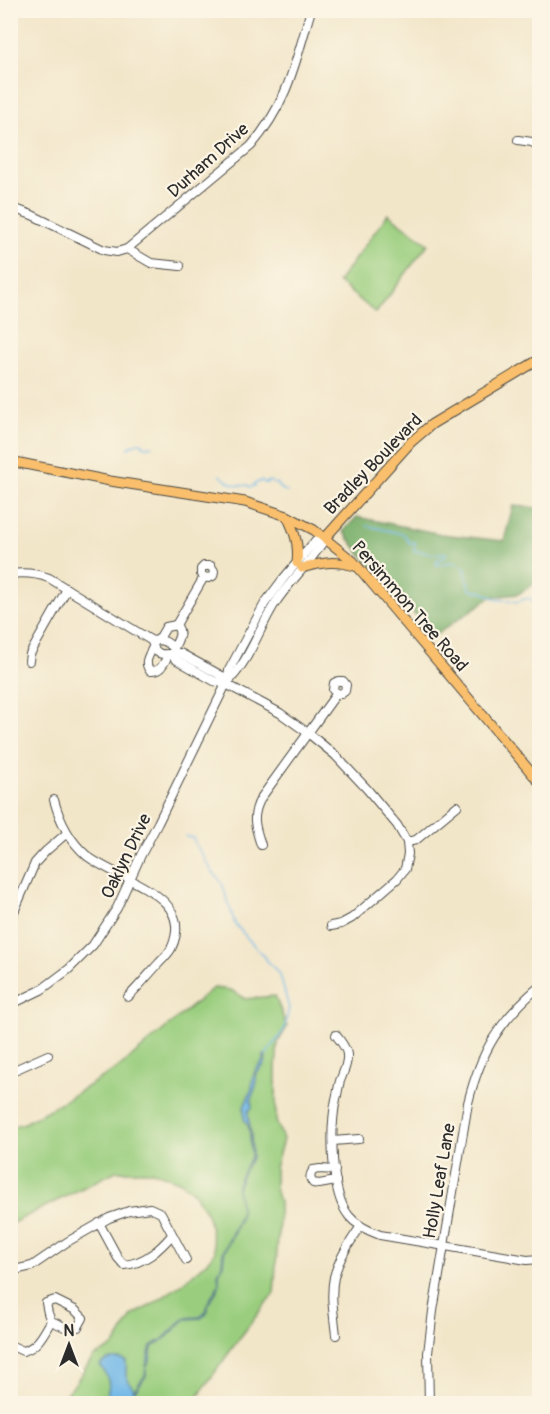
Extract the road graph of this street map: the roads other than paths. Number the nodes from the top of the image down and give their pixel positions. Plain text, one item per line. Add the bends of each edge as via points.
1 (311, 10) edge
2 (518, 140) dead end
3 (540, 147) edge
4 (10, 207) edge
5 (127, 249) junction
6 (180, 266) dead end
7 (540, 359) edge
8 (10, 461) edge
9 (287, 516) junction
10 (325, 538) junction
11 (299, 566) junction
12 (358, 567) junction
13 (10, 573) edge
14 (204, 577) dead end
15 (67, 589) junction
16 (176, 625) junction
17 (155, 643) junction
18 (172, 652) junction
19 (29, 661) dead end
20 (226, 684) junction
21 (336, 693) dead end
22 (308, 733) junction
23 (540, 783) edge
24 (54, 800) dead end
25 (457, 806) dead end
26 (67, 833) junction
27 (407, 843) junction
28 (261, 845) dead end
29 (130, 879) junction
30 (10, 921) edge
31 (331, 926) dead end
32 (540, 986) edge
33 (128, 997) dead end
34 (10, 1005) edge
35 (336, 1035) dead end
36 (48, 1055) dead end
37 (10, 1072) edge
38 (360, 1139) dead end
39 (333, 1141) junction
40 (335, 1170) junction
41 (336, 1181) junction
42 (99, 1223) junction
43 (361, 1226) junction
44 (172, 1235) junction
45 (443, 1246) junction
46 (540, 1259) edge
47 (186, 1260) dead end
48 (10, 1271) edge
49 (51, 1321) junction
50 (336, 1335) dead end
51 (10, 1345) edge
52 (429, 1404) edge

1 - 5 street, Durham Drive via 290,80 263,131 251,146
2 - 3 street
4 - 5 street via 104,250
5 - 6 street via 151,263
7 - 10 main road, Bradley Boulevard via 432,424
8 - 9 main road, Persimmon Tree Road via 245,502
9 - 10 main road, Persimmon Tree Road
9 - 11 main road via 296,534
10 - 11 street, Oaklyn Drive via 316,540
10 - 12 main road, Persimmon Tree Road
11 - 12 main road via 343,562
11 - 20 street, Oaklyn Drive via 265,603 229,670
12 - 23 main road, Persimmon Tree Road
13 - 15 street via 36,573
14 - 16 street
15 - 17 street
15 - 19 street
16 - 17 street via 166,627
16 - 18 street via 180,634
17 - 18 street via 167,642
17 - 18 street via 160,654
17 - 18 street via 146,661 150,671 160,669
18 - 20 street via 222,676
20 - 22 street
20 - 29 street, Oaklyn Drive
21 - 22 street
22 - 27 street via 367,789
22 - 28 street via 256,806 254,823
24 - 26 street
25 - 27 street
26 - 29 street via 88,856
26 - 30 street via 35,863
27 - 31 street via 405,869 397,879 352,918
29 - 33 street via 160,896 170,908 176,936 170,951
29 - 34 street, Oaklyn Drive via 93,945 40,990
32 - 45 street, Holly Leaf Lane via 504,1021 474,1077
35 - 39 street via 346,1050 347,1063 334,1110
36 - 37 street
38 - 39 street
39 - 40 street
40 - 41 street
40 - 41 street via 313,1170 310,1180 319,1184
41 - 43 street via 345,1210
42 - 44 street via 129,1211 150,1208 161,1213
42 - 44 street via 124,1265 146,1259
42 - 48 street via 32,1266
43 - 45 street via 380,1235
43 - 50 street via 343,1254 334,1278 332,1308
44 - 47 street
45 - 46 street
45 - 52 street, Holly Leaf Lane via 428,1353
49 - 49 street via 67,1328 78,1327 83,1318 55,1300 46,1303
49 - 51 street via 31,1349 24,1351

